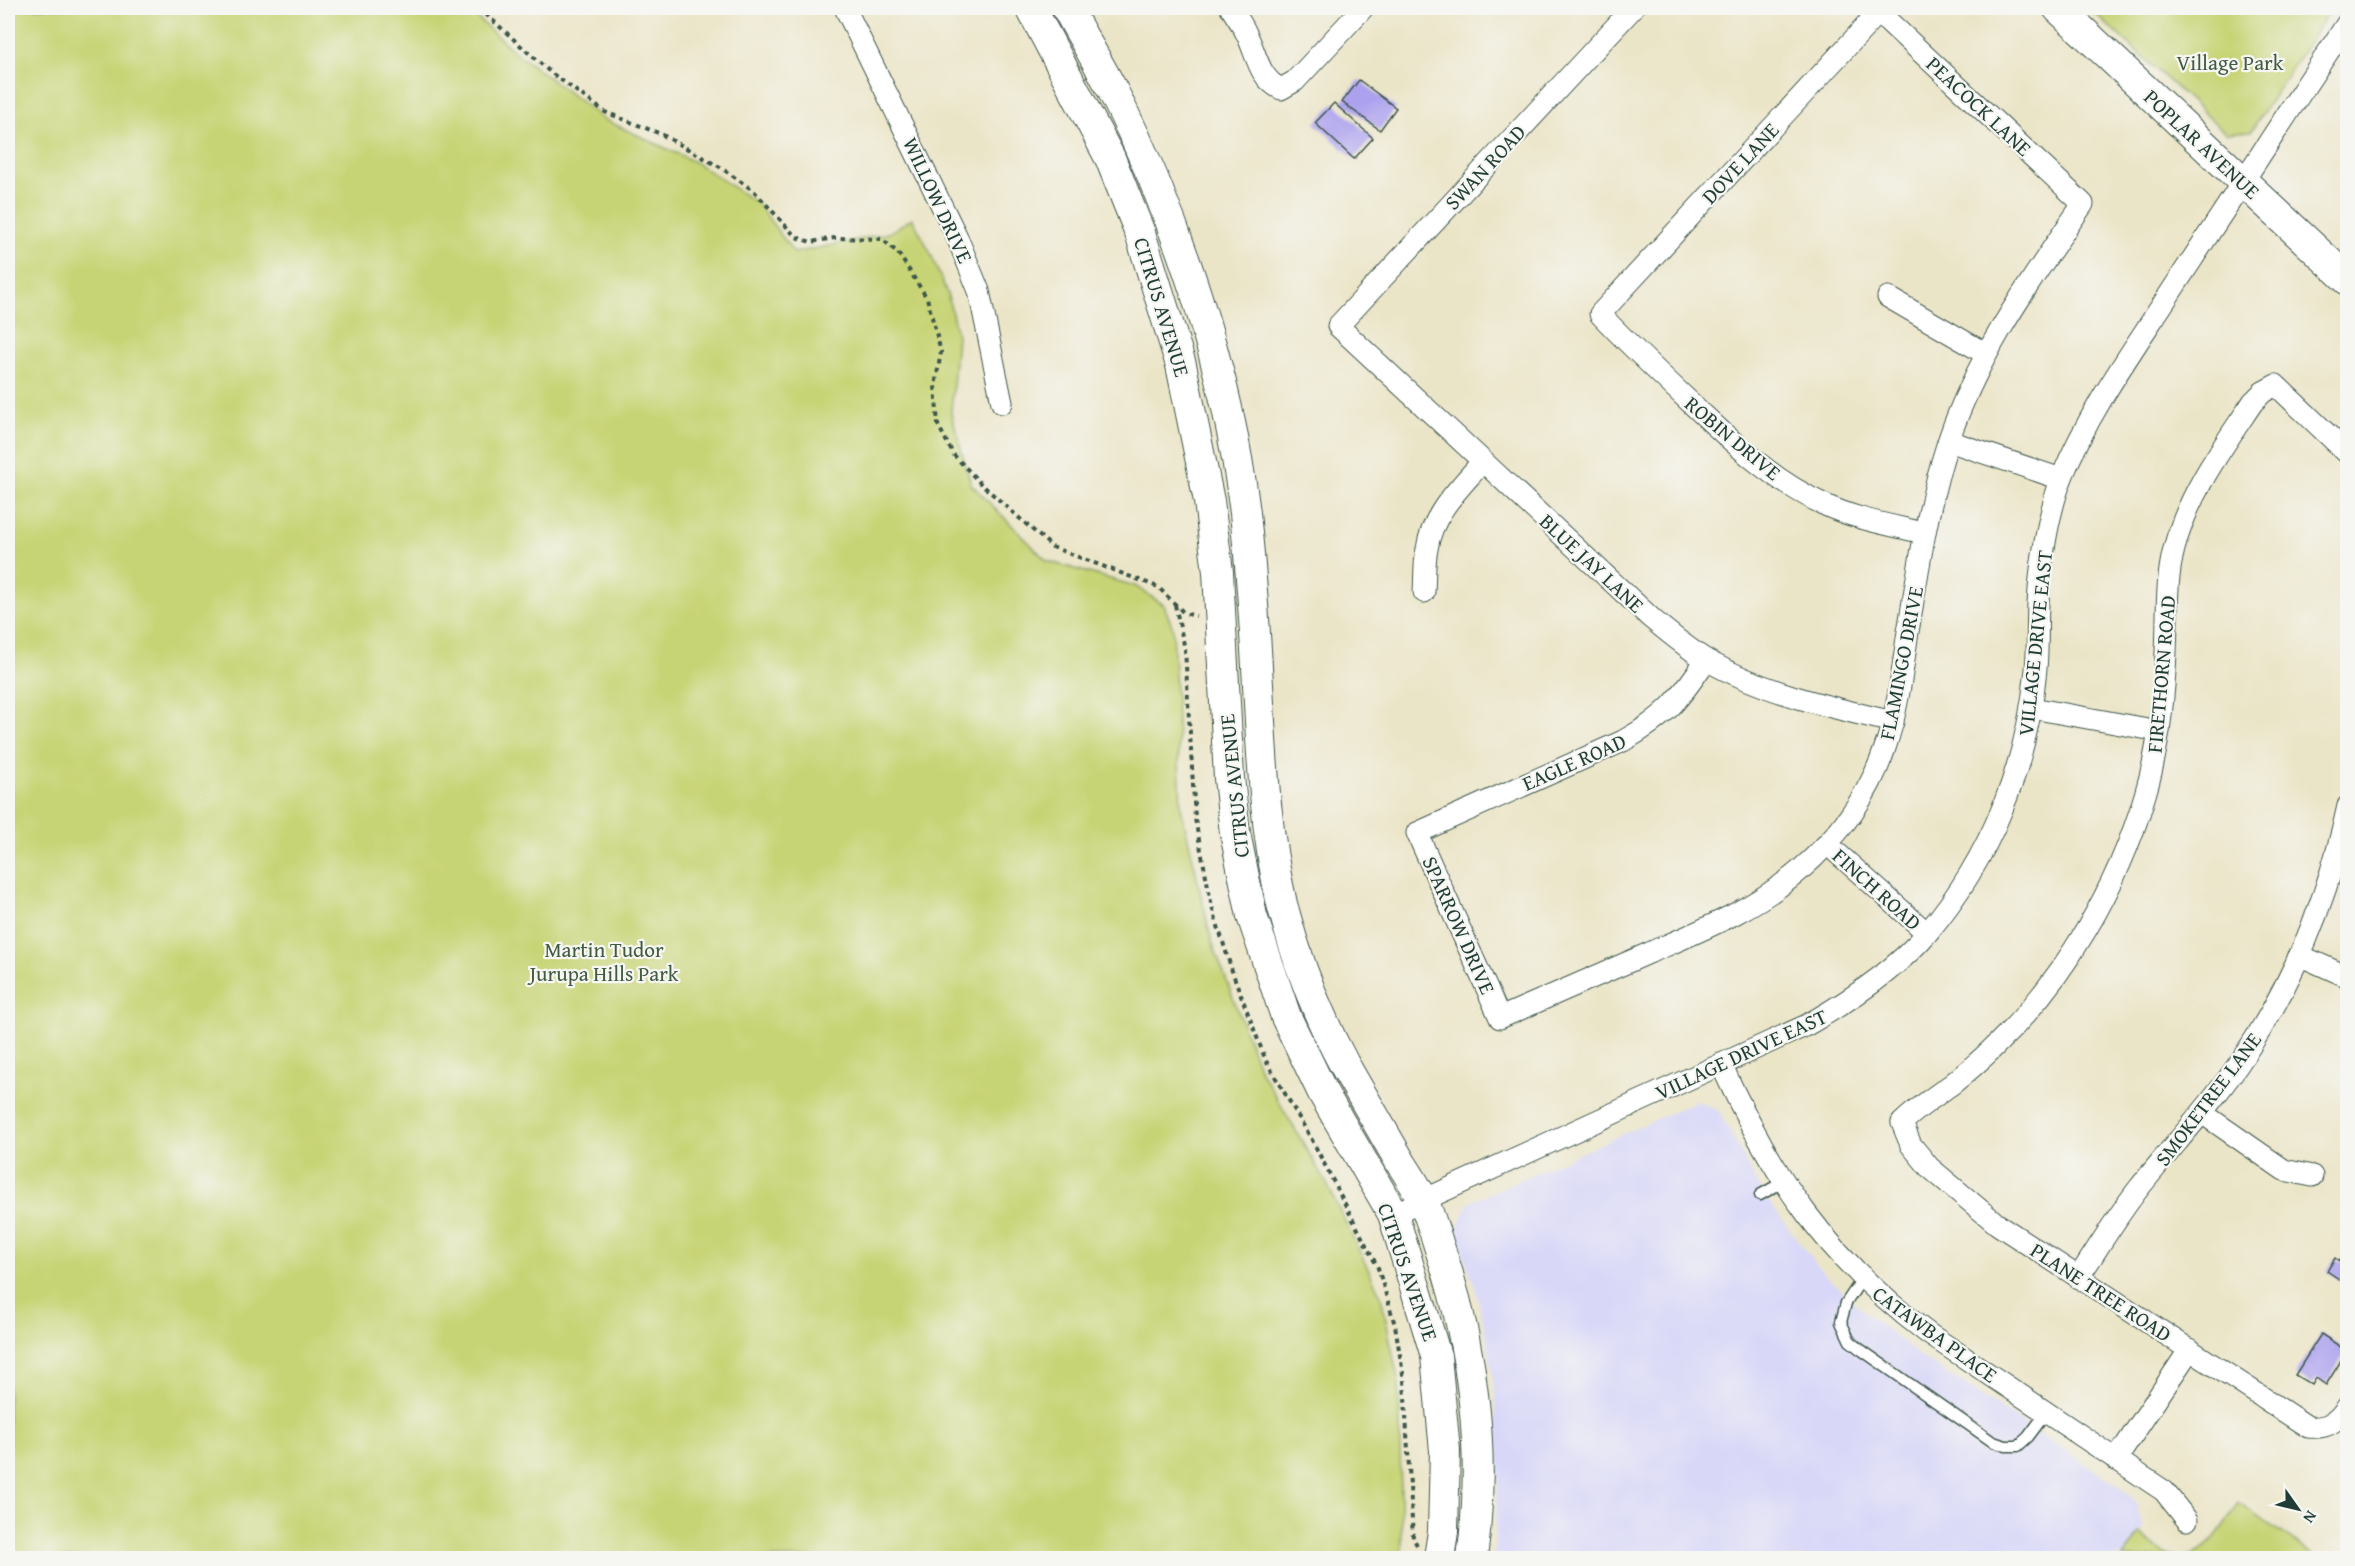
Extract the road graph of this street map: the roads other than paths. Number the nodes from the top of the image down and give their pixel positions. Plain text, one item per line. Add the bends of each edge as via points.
1 (845, 8) edge
2 (1031, 8) edge
3 (1066, 8) edge
4 (1232, 8) edge
5 (1363, 8) edge
6 (1633, 8) edge
7 (2058, 8) edge
8 (1877, 10) edge
9 (2348, 22) edge
10 (2243, 182) junction
11 (2083, 204) joint
12 (2348, 280) edge
13 (1888, 297) dead end
14 (1600, 314) joint
15 (1338, 326) joint
16 (1986, 354) junction
17 (1002, 403) dead end
18 (1949, 441) junction
19 (2348, 454) edge
20 (1482, 462) junction
21 (2061, 479) junction
22 (1924, 533) junction
23 (1424, 592) dead end
24 (1706, 660) junction
25 (2032, 708) junction
26 (1893, 722) junction
27 (2159, 731) junction
28 (2348, 806) edge
29 (1417, 832) joint
30 (1827, 844) junction
31 (1928, 933) junction
32 (2299, 955) junction
33 (2348, 977) edge
34 (1500, 1018) joint
35 (1721, 1064) junction
36 (2202, 1113) junction
37 (1902, 1123) joint
38 (2312, 1176) dead end
39 (1783, 1182) junction
40 (1760, 1195) dead end
41 (1423, 1199) junction
42 (1393, 1214) junction
43 (2078, 1278) junction
44 (1862, 1279) junction
45 (2190, 1349) junction
46 (2348, 1406) edge
47 (2046, 1413) junction
48 (2116, 1460) junction
49 (2187, 1520) dead end
50 (1439, 1558) edge
51 (1472, 1558) edge

1 - 17 street, WILLOW DRIVE via 975,280
2 - 42 street, CITRUS AVENUE via 1110,158 1140,233 1181,364 1215,549 1235,833 1260,944 1286,1017 1323,1093
3 - 41 street, CITRUS AVENUE via 1114,93 1174,230 1231,429 1244,512 1269,842 1286,916 1301,965 1342,1059
4 - 5 street via 1262,74 1281,89 1295,81
6 - 15 street, SWAN ROAD
7 - 10 street, POPLAR AVENUE
8 - 11 street, PEACOCK LANE
8 - 14 street, DOVE LANE
9 - 10 street, VILLAGE DRIVE EAST
10 - 12 street, POPLAR AVENUE
10 - 21 street, VILLAGE DRIVE EAST via 2102,399
11 - 16 street, FLAMINGO DRIVE
13 - 16 street
14 - 22 street, ROBIN DRIVE via 1732,442 1782,480 1824,504
15 - 20 street, BLUE JAY LANE
16 - 18 street, FLAMINGO DRIVE
18 - 21 street
18 - 22 street, FLAMINGO DRIVE
19 - 27 street, FIRETHORN ROAD via 2276,385 2253,402 2201,483 2181,526 2169,576
20 - 23 street via 1433,527 1426,551
20 - 24 street, BLUE JAY LANE via 1652,619
21 - 25 street, VILLAGE DRIVE EAST via 2041,570
22 - 26 street, FLAMINGO DRIVE
24 - 26 street, BLUE JAY LANE via 1760,686
24 - 29 street, EAGLE ROAD via 1686,691 1640,732
25 - 27 street
25 - 31 street, VILLAGE DRIVE EAST via 2018,768 1993,830
26 - 30 street, FLAMINGO DRIVE via 1873,777
27 - 37 street, FIRETHORN ROAD via 2138,818 2114,876 2085,930 2019,1022 1972,1068
28 - 32 street, SMOKETREE LANE via 2326,887
29 - 34 street, SPARROW DRIVE
30 - 31 street, FINCH ROAD
30 - 34 street, FLAMINGO DRIVE via 1750,907
31 - 35 street, VILLAGE DRIVE EAST via 1836,1008
32 - 33 street
32 - 36 street, SMOKETREE LANE via 2264,1025
35 - 39 street, CATAWBA PLACE
35 - 41 street, VILLAGE DRIVE EAST
36 - 38 street via 2284,1170
36 - 43 street, SMOKETREE LANE via 2139,1189
37 - 43 street, PLANE TREE ROAD via 1911,1144 1929,1167 1956,1191 1997,1224
39 - 40 lane
39 - 44 street, CATAWBA PLACE via 1807,1217
41 - 42 street, VILLAGE DRIVE EAST
41 - 51 street, CITRUS AVENUE via 1465,1337 1476,1420 1478,1486
42 - 50 street, CITRUS AVENUE via 1436,1356 1445,1451
43 - 45 street, PLANE TREE ROAD
44 - 47 street, CATAWBA PLACE via 1929,1334
44 - 47 lane via 1846,1303 1841,1322 1850,1341 1860,1349 1993,1442 2018,1446
45 - 46 street, PLANE TREE ROAD via 2308,1427 2325,1427
45 - 48 street
47 - 48 street, CATAWBA PLACE
48 - 49 street, CATAWBA PLACE via 2164,1491

